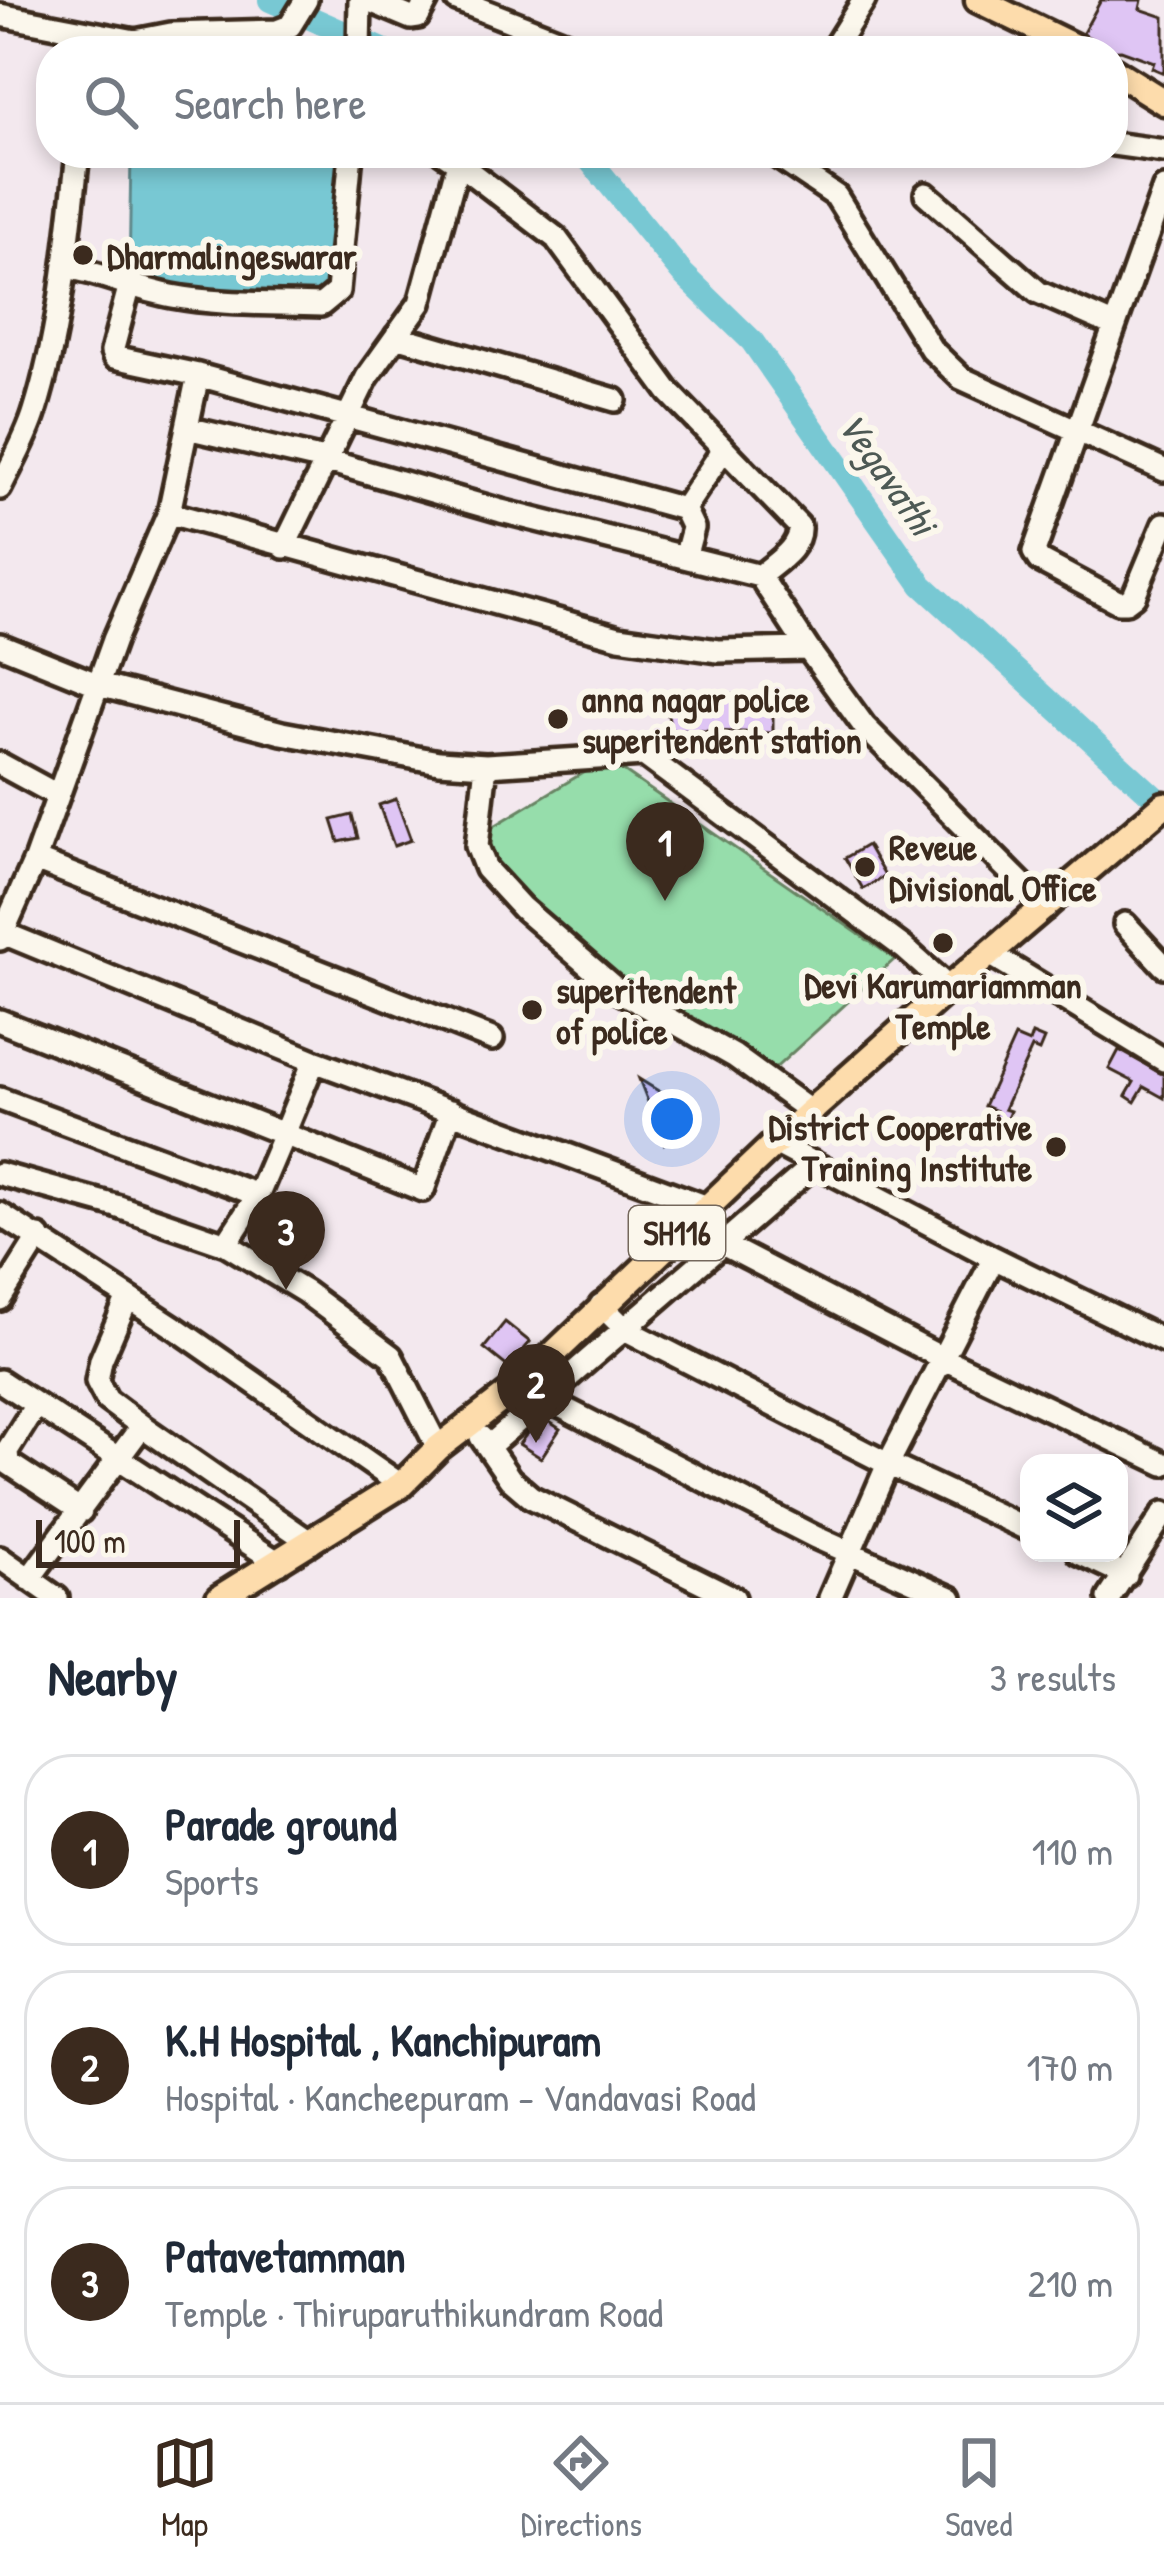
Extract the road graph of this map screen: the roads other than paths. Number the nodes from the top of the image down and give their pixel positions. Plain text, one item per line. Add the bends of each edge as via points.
1 (427, 0) edge
2 (457, 0) edge
3 (864, 0) edge
4 (978, 0) edge
5 (305, 2) edge
6 (363, 4) edge
7 (0, 15) edge
8 (88, 36) edge
9 (164, 36) edge
10 (360, 36) edge
11 (549, 36) edge
12 (841, 36) edge
13 (1051, 36) edge
14 (1128, 79) edge
15 (1164, 102) edge
16 (1128, 146) edge
17 (1164, 151) edge
18 (76, 168) edge
19 (350, 168) edge
20 (448, 168) edge
21 (463, 168) edge
22 (794, 168) edge
23 (1164, 188) edge
24 (926, 194) dead end
25 (65, 267) junction
26 (129, 287) junction
27 (1113, 325) junction
28 (396, 336) junction
29 (198, 375) junction
30 (615, 400) dead end
31 (346, 417) junction
32 (187, 428) junction
33 (1077, 432) junction
34 (723, 450) junction
35 (7, 454) edge
36 (324, 460) junction
37 (1164, 470) edge
38 (0, 488) edge
39 (1164, 504) edge
40 (684, 509) junction
41 (170, 513) junction
42 (1164, 520) edge
43 (284, 547) junction
44 (686, 554) junction
45 (760, 576) junction
46 (0, 645) edge
47 (808, 649) junction
48 (99, 685) junction
49 (0, 764) edge
50 (486, 765) junction
51 (57, 795) junction
52 (1164, 805) edge
53 (35, 860) junction
54 (1046, 908) junction
55 (1125, 924) dead end
56 (1, 936) edge
57 (990, 954) junction
58 (1164, 966) edge
59 (949, 988) junction
60 (0, 1021) edge
61 (492, 1039) dead end
62 (314, 1060) junction
63 (1164, 1060) edge
64 (0, 1099) edge
65 (451, 1111) junction
66 (810, 1112) junction
67 (284, 1134) junction
68 (775, 1143) junction
69 (815, 1164) junction
70 (0, 1174) edge
71 (257, 1195) junction
72 (705, 1206) junction
73 (0, 1214) edge
74 (39, 1238) junction
75 (226, 1244) junction
76 (724, 1245) junction
77 (994, 1258) junction
78 (128, 1297) junction
79 (0, 1299) edge
80 (601, 1305) junction
81 (626, 1330) junction
82 (1164, 1341) edge
83 (942, 1358) junction
84 (0, 1381) edge
85 (546, 1400) junction
86 (37, 1405) junction
87 (472, 1422) junction
88 (142, 1426) junction
89 (488, 1447) junction
90 (438, 1448) junction
91 (120, 1459) junction
92 (889, 1464) junction
93 (1164, 1464) edge
94 (401, 1486) junction
95 (81, 1511) junction
96 (1020, 1525) edge
97 (1160, 1526) edge
98 (311, 1543) junction
99 (850, 1553) junction
100 (0, 1558) edge
101 (1098, 1562) edge
102 (279, 1563) junction
103 (1126, 1575) junction
104 (29, 1579) junction
105 (57, 1598) edge
106 (219, 1598) edge
107 (734, 1598) edge
108 (830, 1598) edge
109 (952, 1598) edge
110 (1109, 1598) edge

1 - 6 street via 411,18
2 - 11 street
3 - 12 street
4 - 13 main road
5 - 9 street via 277,32
6 - 10 street
7 - 8 street
14 - 15 main road
16 - 17 street
18 - 25 street
19 - 26 street via 332,300 216,301
20 - 28 street via 420,303
21 - 34 street via 556,238 669,392
22 - 33 street via 836,196 931,349 962,377
23 - 27 street
24 - 27 street via 1038,292
25 - 26 street
25 - 35 street via 33,417
26 - 29 street via 114,357
27 - 33 street
28 - 30 street
28 - 31 street
29 - 31 street
29 - 32 street
31 - 36 street
31 - 40 street
32 - 36 street
32 - 41 street
33 - 37 street
33 - 42 street via 1038,537 1039,560 1126,602
34 - 40 street
34 - 45 street via 799,526 790,550
35 - 38 street
36 - 43 street
36 - 44 street
39 - 42 street
40 - 44 street via 693,528
41 - 43 street
41 - 48 street
43 - 47 street via 619,637 718,651
44 - 45 street
45 - 47 street
46 - 48 street
47 - 54 street via 864,726
48 - 50 street via 282,733
48 - 51 street
49 - 51 street
50 - 59 street via 644,755
50 - 66 street via 477,846 486,869 522,908 616,990 734,1056
51 - 53 street
52 - 54 main road, SH116
53 - 56 street
53 - 61 street
54 - 57 main road, SH116
55 - 58 street
56 - 62 street
57 - 59 main road, SH116
57 - 63 street
59 - 66 main road, SH116
60 - 67 street
62 - 65 street
62 - 67 street
64 - 71 street
65 - 67 street via 423,1190
65 - 72 street
66 - 68 main road, SH116
67 - 71 street
68 - 69 street
68 - 72 main road, SH116
69 - 76 street
69 - 77 street
70 - 75 street
71 - 75 street
72 - 80 main road, SH116
73 - 74 street
74 - 78 street
74 - 79 street
75 - 90 street via 392,1356
76 - 81 street
76 - 83 street
77 - 82 street
77 - 83 street
78 - 88 street via 97,1381 107,1400
78 - 94 street
80 - 81 street
80 - 87 main road, SH116
81 - 85 street
81 - 92 street
83 - 92 street
83 - 93 street
84 - 86 street
85 - 89 street
85 - 99 street
86 - 91 street
86 - 95 street via 7,1450 8,1463
87 - 89 street
87 - 90 main road, SH116
88 - 91 street
88 - 98 street
89 - 107 street via 531,1497
90 - 94 main road, SH116
91 - 95 street
91 - 102 street
92 - 96 street
92 - 99 street
94 - 98 main road, SH116
95 - 104 street
97 - 103 street
98 - 102 main road, SH116
99 - 108 street
99 - 109 street
100 - 104 street
101 - 103 street
102 - 106 main road, SH116
103 - 110 street
104 - 105 street

